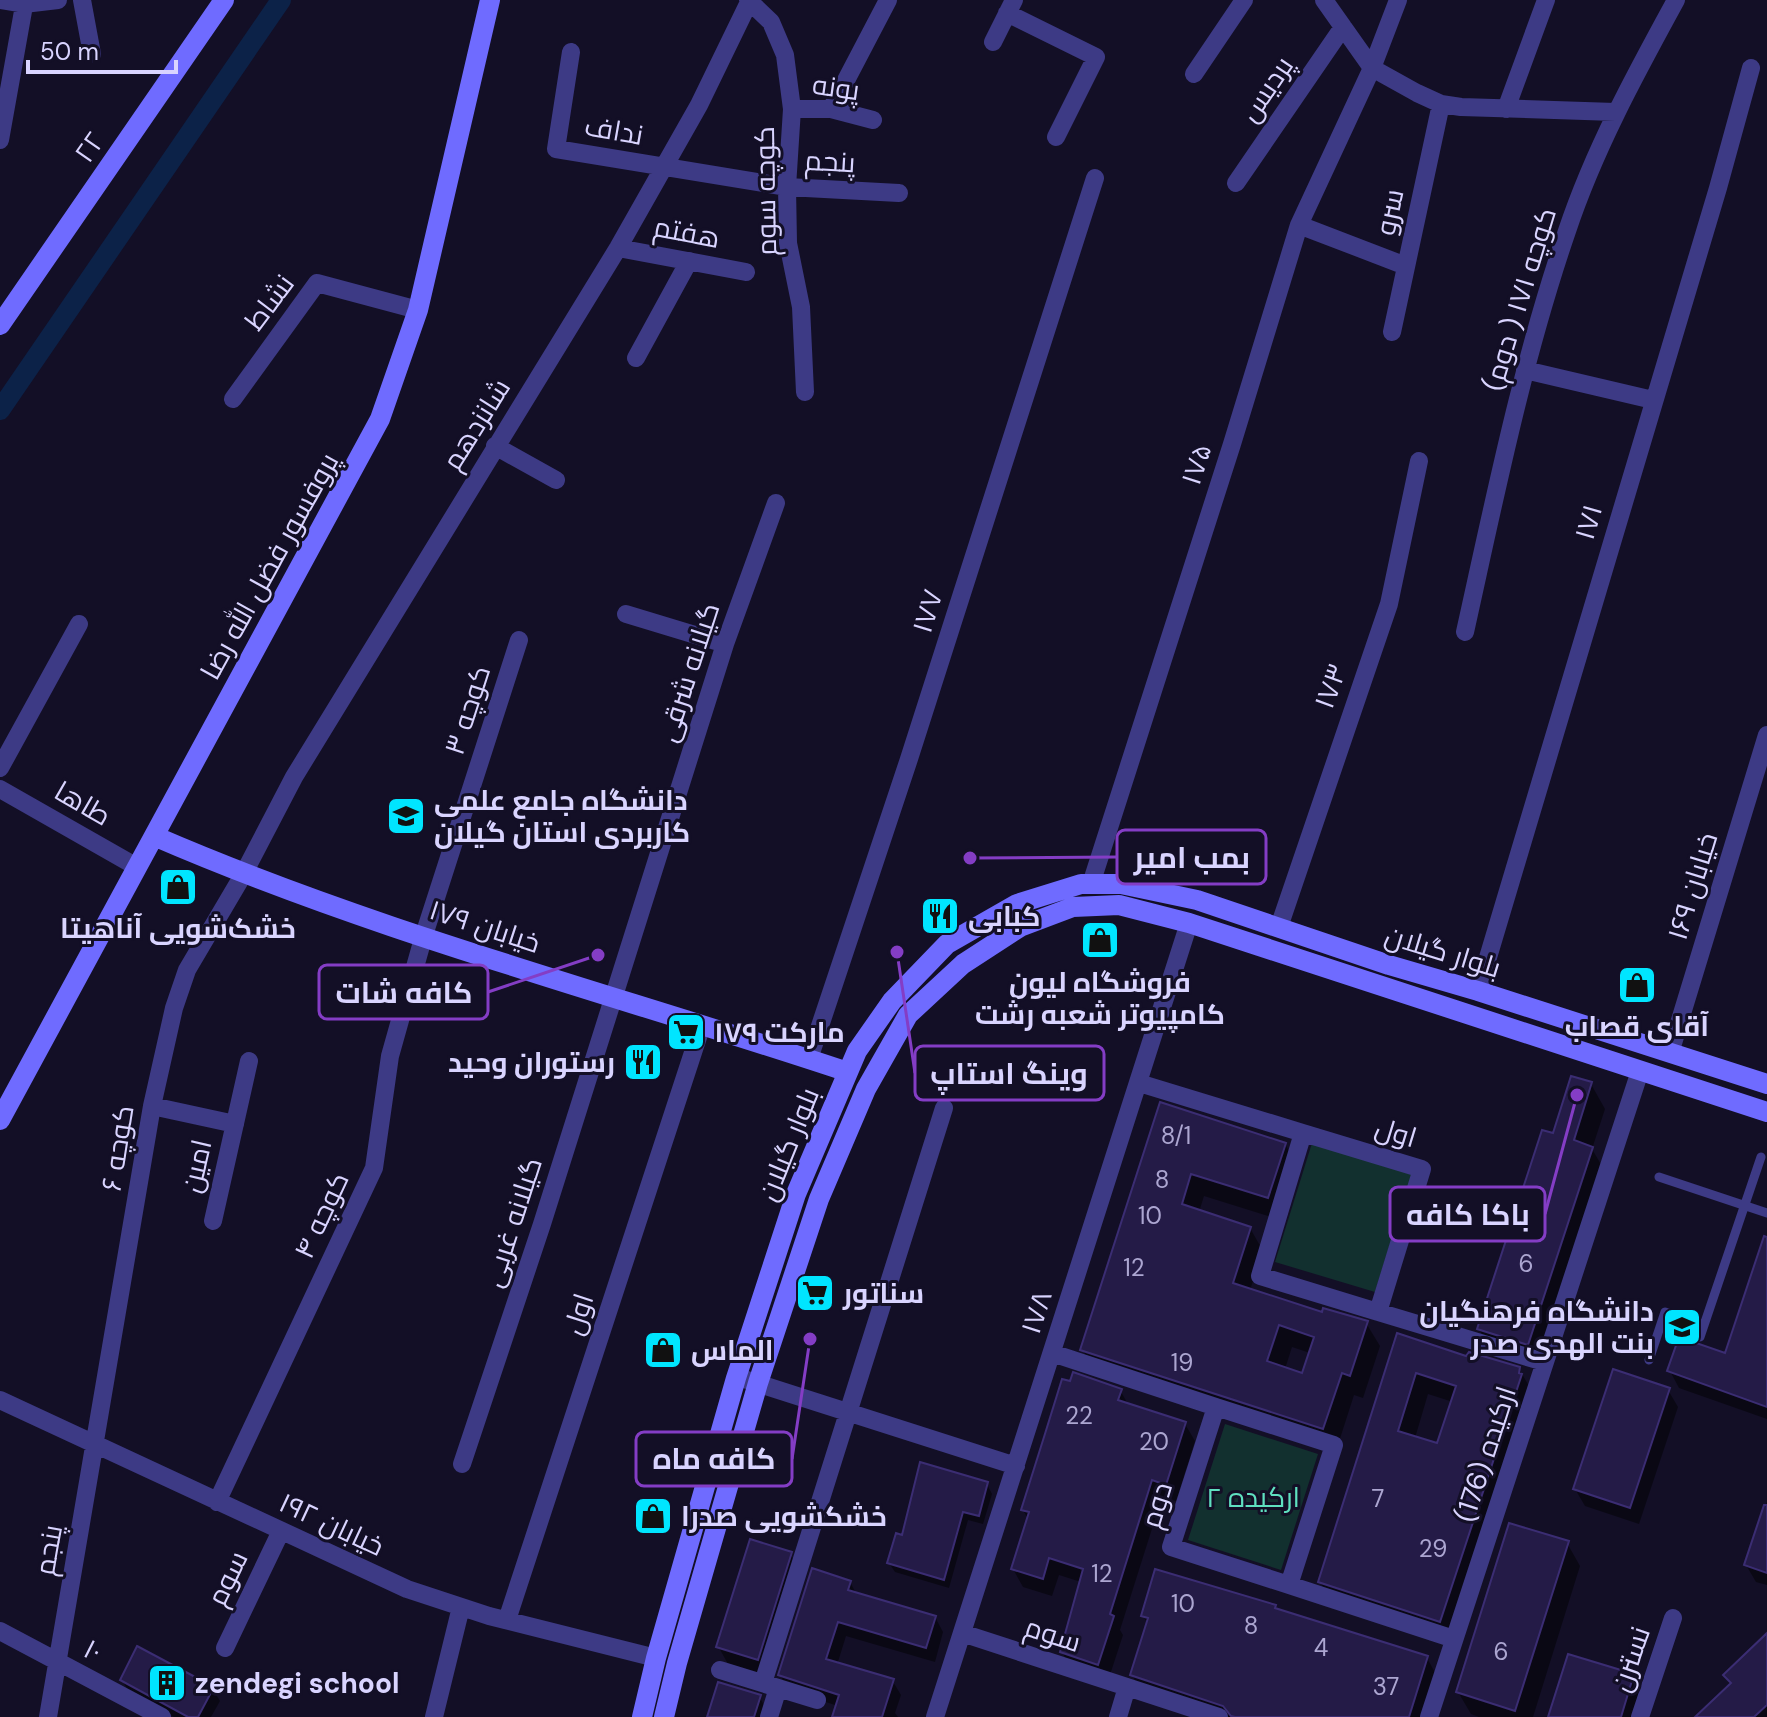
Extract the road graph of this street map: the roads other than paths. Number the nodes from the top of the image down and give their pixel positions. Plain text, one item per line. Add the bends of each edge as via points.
1 (1, 0) edge
2 (58, 0) edge
3 (82, 0) edge
4 (224, 0) edge
5 (490, 0) edge
6 (749, 0) edge
7 (888, 0) edge
8 (1244, 0) edge
9 (1324, 0) edge
10 (1398, 0) edge
11 (1546, 0) edge
12 (1676, 0) edge
13 (24, 2) edge
14 (1011, 7) edge
15 (1343, 27) junction
16 (993, 42) dead end
17 (571, 52) dead end
18 (92, 54) dead end
19 (1372, 68) junction
20 (1751, 68) dead end
21 (1194, 74) dead end
22 (1441, 104) junction
23 (792, 109) junction
24 (831, 109) junction
25 (1506, 109) junction
26 (1615, 112) junction
27 (873, 120) dead end
28 (1056, 137) dead end
29 (0, 140) edge
30 (665, 167) junction
31 (1095, 178) dead end
32 (1236, 183) dead end
33 (787, 187) junction
34 (899, 193) dead end
35 (1299, 225) junction
36 (618, 248) junction
37 (689, 261) junction
38 (1406, 266) junction
39 (746, 272) dead end
40 (418, 310) junction
41 (0, 325) edge
42 (1392, 332) dead end
43 (636, 358) dead end
44 (1525, 370) junction
45 (805, 392) dead end
46 (233, 399) dead end
47 (1653, 400) junction
48 (495, 446) junction
49 (1419, 461) dead end
50 (556, 480) dead end
51 (776, 503) dead end
52 (626, 614) dead end
53 (79, 624) dead end
54 (1465, 632) dead end
55 (519, 640) dead end
56 (725, 644) junction
57 (1767, 735) edge
58 (0, 768) edge
59 (0, 789) edge
60 (154, 836) junction
61 (137, 867) junction
62 (243, 875) junction
63 (1091, 884) junction
64 (1189, 923) junction
65 (1279, 927) junction
66 (424, 935) junction
67 (1478, 991) junction
68 (614, 998) junction
69 (702, 1025) junction
70 (1670, 1053) junction
71 (809, 1059) junction
72 (249, 1061) dead end
73 (1640, 1071) junction
74 (848, 1072) junction
75 (1139, 1083) junction
76 (1767, 1084) edge
77 (152, 1106) junction
78 (944, 1108) dead end
79 (1767, 1112) edge
80 (0, 1120) edge
81 (235, 1124) junction
82 (1303, 1133) junction
83 (1761, 1157) dead end
84 (1659, 1177) dead end
85 (1744, 1205) junction
86 (1767, 1213) edge
87 (213, 1221) dead end
88 (1378, 1312) junction
89 (1704, 1325) junction
90 (1700, 1337) dead end
91 (1052, 1353) junction
92 (1649, 1360) dead end
93 (1544, 1362) junction
94 (736, 1378) junction
95 (758, 1383) junction
96 (1216, 1407) junction
97 (2, 1408) edge
98 (847, 1412) junction
99 (94, 1446) junction
100 (462, 1464) dead end
101 (1016, 1466) junction
102 (217, 1502) junction
103 (281, 1531) junction
104 (1289, 1585) junction
105 (461, 1607) junction
106 (1673, 1618) dead end
107 (507, 1620) junction
108 (0, 1631) edge
109 (962, 1633) junction
110 (1454, 1639) junction
111 (225, 1648) dead end
112 (656, 1658) junction
113 (57, 1663) junction
114 (720, 1670) dead end
115 (770, 1686) junction
116 (1127, 1687) junction
117 (817, 1700) dead end
118 (48, 1717) edge
119 (162, 1717) edge
120 (434, 1717) edge
121 (642, 1717) edge
122 (664, 1717) edge
123 (769, 1717) edge
124 (935, 1717) edge
125 (1118, 1717) edge
126 (1219, 1717) edge
127 (1429, 1717) edge
128 (1640, 1717) edge

1 - 13 street
2 - 13 street
3 - 18 street
4 - 41 main road, ۲۲
5 - 40 main road, پروفسور فضل الله رضا
6 - 23 street, کوچه سوم via 771,22 785,55
6 - 30 street, شانزدهم
7 - 24 street
8 - 21 street
9 - 15 street
10 - 19 street, ۱۷۵
11 - 25 street
12 - 26 street, کوچه ۱۷۱ ( دوم)
13 - 29 street
14 - 16 street
14 - 28 street via 1096,57
15 - 19 street
15 - 32 street, پردیس
17 - 30 street, نداف via 556,149
19 - 22 street
19 - 35 street, ۱۷۵
20 - 47 street, ۱۷۱
22 - 25 street
22 - 38 street, سرو
23 - 24 street, پونه
23 - 33 street, کوچه سوم
24 - 27 street, پونه
25 - 26 street
26 - 44 street, کوچه ۱۷۱ ( دوم) via 1567,229
30 - 33 street, پنجم
30 - 36 street, شانزدهم
31 - 71 street, ۱۷۷
33 - 34 street, پنجم
33 - 45 street, کوچه سوم
35 - 38 street
35 - 63 street, ۱۷۵
36 - 37 street, هفتم
36 - 48 street, شانزدهم
37 - 39 street, هفتم
37 - 43 street
38 - 42 street, سرو
40 - 46 street, نشاط via 317,283
40 - 60 main road, پروفسور فضل الله رضا via 380,419
44 - 47 street
44 - 54 street, کوچه ۱۷۱ ( دوم)
47 - 67 street, ۱۷۱
48 - 50 street
48 - 62 street, شانزدهم via 294,777
49 - 65 street, ۱۷۳ via 1389,604
51 - 56 street, گیلانه شرقی
52 - 56 street
53 - 58 street
55 - 66 street, کوچه ۳
56 - 68 street, گیلانه شرقی
57 - 70 street, خیابان ۱۶۹
59 - 61 street, طاها
60 - 61 main road, پروفسور فضل الله رضا
60 - 62 main road, خیابان ۱۷۹
61 - 80 main road, پروفسور فضل الله رضا
62 - 66 main road, خیابان ۱۷۹
62 - 77 street, کوچه ۶ via 187,970
63 - 65 main road, بلوار گیلان via 1121,884 1197,900
63 - 74 main road, بلوار گیلان via 1017,904 947,944 892,1001
64 - 73 main road, بلوار گیلان
64 - 75 street, ۱۷۸
64 - 95 main road, بلوار گیلان via 1119,905 1073,907 1020,927 963,964 908,1015 866,1089 819,1199
65 - 67 main road, بلوار گیلان
66 - 68 main road, خیابان ۱۷۹
66 - 102 street, کوچه ۴ via 390,1056 374,1168
67 - 70 main road, بلوار گیلان
68 - 69 main road, خیابان ۱۷۹
68 - 100 street, گیلانه غربی
69 - 71 main road, خیابان ۱۷۹
69 - 107 street, اول
70 - 76 main road, بلوار گیلان
71 - 74 main road, خیابان ۱۷۹
72 - 81 street, امین
73 - 79 main road, بلوار گیلان
73 - 93 street, ارکیده (176)
74 - 94 main road, بلوار گیلان via 796,1194
75 - 82 street, اول
75 - 91 street, ۱۷۸
77 - 81 street, امین
77 - 99 street, کوچه ۶
78 - 98 street
81 - 87 street, امین
82 - 88 street via 1260,1276
82 - 88 street, اول via 1422,1169
83 - 85 lane
84 - 85 lane
85 - 86 lane
85 - 89 lane
88 - 93 street
89 - 90 lane
89 - 92 lane via 1665,1312
91 - 96 street
91 - 101 street, ۱۷۸
93 - 110 street, ارکیده (176)
94 - 95 street
94 - 112 main road, بلوار گیلان
95 - 98 street
95 - 122 main road, بلوار گیلان
96 - 104 street, دوم via 1171,1547
96 - 104 street via 1334,1445
97 - 99 street, خیابان ۱۹۲
98 - 101 street
98 - 115 street
99 - 102 street, خیابان ۱۹۲
99 - 113 street, پنجم
101 - 109 street, ۱۷۸
102 - 103 street, خیابان ۱۹۲
103 - 105 street, خیابان ۱۹۲ via 407,1589
103 - 111 street, سوم
104 - 110 street, دوم
105 - 107 street, خیابان ۱۹۲
105 - 120 street
106 - 128 street, نسترن
107 - 112 street, خیابان ۱۹۲
108 - 113 street, ۱۰
109 - 116 street, سوم
109 - 124 street, ۱۷۸
110 - 127 street, ارکیده (176)
112 - 121 main road, بلوار گیلان
113 - 118 street, پنجم
113 - 119 street, ۱۰
114 - 115 street
115 - 117 street
115 - 123 street
116 - 125 street
116 - 126 street, سوم

